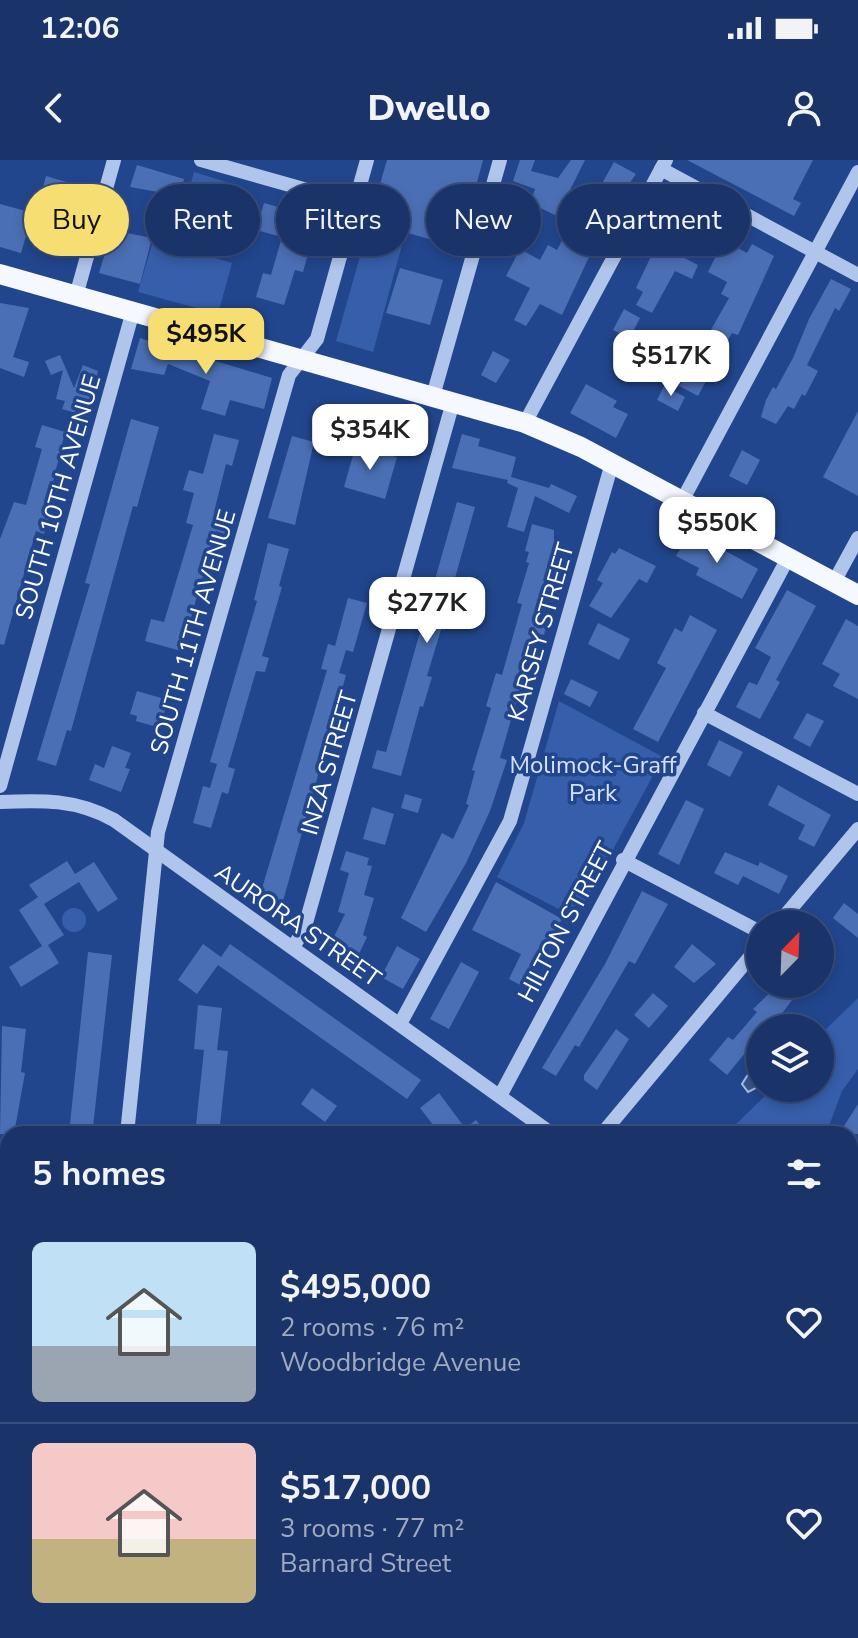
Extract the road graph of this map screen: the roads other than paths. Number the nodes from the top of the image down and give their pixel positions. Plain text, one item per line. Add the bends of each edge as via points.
1 (114, 160) edge
2 (201, 160) edge
3 (367, 160) edge
4 (500, 160) edge
5 (664, 165) edge
6 (858, 172) edge
7 (286, 184) edge
8 (362, 184) edge
9 (816, 253) junction
10 (342, 256) edge
11 (0, 274) edge
12 (858, 275) edge
13 (76, 296) junction
14 (133, 311) junction
15 (301, 359) junction
16 (443, 399) junction
17 (525, 423) junction
18 (612, 463) junction
19 (682, 501) junction
20 (858, 538) edge
21 (788, 558) junction
22 (834, 582) junction
23 (858, 595) edge
24 (704, 713) junction
25 (0, 786) edge
26 (858, 794) edge
27 (0, 802) edge
28 (858, 829) edge
29 (156, 851) junction
30 (623, 860) junction
31 (790, 910) edge
32 (746, 925) edge
33 (293, 947) junction
34 (746, 962) edge
35 (400, 1024) junction
36 (500, 1096) junction
37 (128, 1126) edge
38 (541, 1126) edge
39 (609, 1126) edge

1 - 13 street
2 - 7 street
3 - 8 street, SOUTH 11TH AVENUE
4 - 16 street, INZA STREET
5 - 9 street
5 - 17 street
6 - 9 street
9 - 12 street
9 - 19 street
10 - 15 street, SOUTH 11TH AVENUE via 317,339
11 - 13 main road
13 - 14 main road
14 - 15 main road
14 - 25 street, SOUTH 10TH AVENUE
15 - 16 main road
15 - 29 street, SOUTH 11TH AVENUE via 289,375
16 - 17 main road
16 - 33 street, INZA STREET via 304,930
17 - 18 main road
18 - 19 main road
18 - 35 street, KARSEY STREET via 510,821
19 - 21 main road
20 - 22 street
21 - 22 main road
21 - 24 street, HILTON STREET
22 - 23 main road
24 - 26 street
24 - 30 street, HILTON STREET
27 - 29 street, AURORA STREET via 79,804 114,820
28 - 31 street
29 - 33 street, AURORA STREET
29 - 37 street, SOUTH 11TH AVENUE
30 - 32 street
30 - 36 street, HILTON STREET
33 - 35 street, AURORA STREET
34 - 39 street
35 - 36 street, AURORA STREET
36 - 38 street, AURORA STREET

